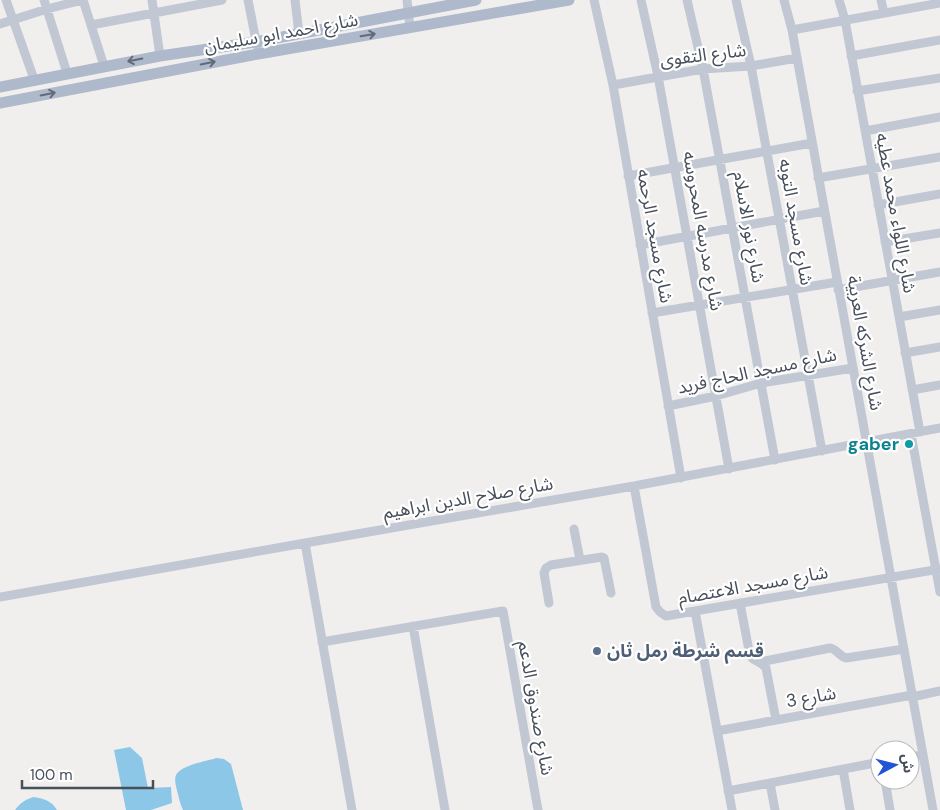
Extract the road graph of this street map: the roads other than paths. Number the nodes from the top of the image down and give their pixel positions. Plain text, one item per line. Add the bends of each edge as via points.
1 (6, 0) edge
2 (83, 0) edge
3 (152, 0) edge
4 (222, 0) edge
5 (248, 0) edge
6 (295, 0) edge
7 (407, 0) edge
8 (476, 0) edge
9 (568, 0) edge
10 (594, 0) edge
11 (640, 0) edge
12 (687, 0) edge
13 (736, 0) edge
14 (784, 0) edge
15 (840, 0) edge
16 (881, 0) edge
17 (922, 3) edge
18 (940, 3) edge
19 (45, 5) edge
20 (154, 12) junction
21 (408, 13) junction
22 (884, 13) junction
23 (13, 20) junction
24 (844, 20) junction
25 (0, 24) edge
26 (91, 25) junction
27 (410, 28) junction
28 (792, 30) junction
29 (299, 34) junction
30 (940, 40) edge
31 (257, 48) junction
32 (160, 56) junction
33 (851, 56) junction
34 (797, 58) junction
35 (104, 66) junction
36 (751, 66) junction
37 (703, 69) junction
38 (67, 73) junction
39 (658, 76) junction
40 (940, 78) edge
41 (34, 79) junction
42 (15, 84) junction
43 (613, 85) junction
44 (0, 87) edge
45 (858, 91) junction
46 (16, 100) junction
47 (0, 103) edge
48 (940, 117) edge
49 (865, 132) junction
50 (812, 143) junction
51 (767, 151) junction
52 (940, 156) edge
53 (720, 159) junction
54 (674, 168) junction
55 (872, 168) junction
56 (628, 176) junction
57 (818, 178) junction
58 (940, 194) edge
59 (878, 205) junction
60 (824, 211) junction
61 (779, 220) junction
62 (732, 228) junction
63 (940, 232) edge
64 (687, 236) junction
65 (885, 242) junction
66 (640, 244) junction
67 (940, 272) edge
68 (892, 280) junction
69 (838, 286) junction
70 (792, 289) junction
71 (745, 297) junction
72 (699, 305) junction
73 (940, 310) edge
74 (652, 313) junction
75 (899, 317) junction
76 (940, 347) edge
77 (905, 353) junction
78 (852, 368) junction
79 (808, 375) junction
80 (761, 384) junction
81 (940, 385) edge
82 (912, 390) junction
83 (716, 396) junction
84 (668, 406) junction
85 (940, 428) edge
86 (916, 433) junction
87 (866, 443) junction
88 (822, 451) junction
89 (775, 460) junction
90 (729, 469) junction
91 (681, 478) junction
92 (634, 486) junction
93 (574, 529) dead end
94 (305, 543) junction
95 (580, 560) junction
96 (938, 570) edge
97 (890, 577) junction
98 (940, 592) edge
99 (611, 593) dead end
100 (0, 597) edge
101 (549, 603) dead end
102 (740, 603) junction
103 (695, 611) junction
104 (413, 626) junction
105 (322, 642) junction
106 (904, 650) junction
107 (760, 662) junction
108 (940, 692) edge
109 (912, 696) junction
110 (776, 720) junction
111 (717, 731) junction
112 (923, 754) junction
113 (920, 755) edge
114 (870, 764) edge
115 (842, 769) junction
116 (770, 783) junction
117 (887, 790) edge
118 (728, 791) junction
119 (352, 810) edge
120 (445, 810) edge
121 (538, 810) edge
122 (732, 810) edge
123 (775, 810) edge
124 (850, 810) edge
125 (890, 810) edge
126 (933, 810) edge

1 - 23 street
2 - 19 street
2 - 26 street
3 - 20 street
4 - 20 street
5 - 31 street
6 - 29 street
7 - 21 street
8 - 21 main road, شارع احمد ابو سليمان
9 - 27 main road, شارع احمد ابو سليمان
10 - 43 street, شارع مسجد الرحمه
11 - 39 street, شارع مدرسه المحروسه
12 - 37 street, شارع نور الاسلام
13 - 36 street, شارع مسجد التوبه
14 - 28 street, شارع الشركه العربية
15 - 24 street, شارع اللواء محمد عطيه
16 - 22 street
17 - 18 street
17 - 22 street
19 - 23 street
19 - 38 street
20 - 26 street
20 - 32 street
21 - 27 street
21 - 29 main road, شارع احمد ابو سليمان
22 - 24 street
23 - 25 street
23 - 41 street
24 - 28 street
24 - 33 street, شارع اللواء محمد عطيه
26 - 35 street
31 -> 27 main road, شارع احمد ابو سليمان
28 - 34 street, شارع الشركه العربية
29 - 31 main road, شارع احمد ابو سليمان
30 - 33 street
31 - 32 main road, شارع احمد ابو سليمان
46 -> 31 main road, شارع احمد ابو سليمان
32 -> 35 main road, شارع احمد ابو سليمان
33 - 45 street, شارع اللواء محمد عطيه
34 - 36 street, شارع التقوى
34 - 50 street, شارع الشركه العربية
35 - 38 main road, شارع احمد ابو سليمان
36 - 37 street, شارع التقوى
36 - 51 street, شارع مسجد التوبه
37 - 39 street, شارع التقوى
37 - 53 street, شارع نور الاسلام
38 - 41 main road, شارع احمد ابو سليمان
39 - 43 street, شارع التقوى
39 - 54 street, شارع مدرسه المحروسه
40 - 45 street
41 - 42 main road, شارع احمد ابو سليمان
42 - 44 main road, شارع احمد ابو سليمان
42 - 46 main road
43 - 56 street, شارع مسجد الرحمه
45 - 49 street, شارع اللواء محمد عطيه
46 - 47 main road, شارع احمد ابو سليمان
48 - 49 street
49 - 55 street, شارع اللواء محمد عطيه
50 - 51 street
50 - 57 street, شارع الشركه العربية
51 - 53 street
51 - 61 street, شارع مسجد التوبه
52 - 55 street
53 - 54 street
53 - 62 street, شارع نور الاسلام
54 - 56 street
54 - 64 street, شارع مدرسه المحروسه
55 - 57 street
55 - 59 street, شارع اللواء محمد عطيه
56 - 66 street, شارع مسجد الرحمه
57 - 60 street, شارع الشركه العربية
58 - 59 street
59 - 65 street, شارع اللواء محمد عطيه
60 - 61 street
60 - 69 street, شارع الشركه العربية
61 - 62 street
61 - 70 street, شارع مسجد التوبه
62 - 64 street
62 - 71 street, شارع نور الاسلام
63 - 65 street
64 - 66 street
64 - 72 street, شارع مدرسه المحروسه
65 - 68 street, شارع اللواء محمد عطيه
66 - 74 street, شارع مسجد الرحمه
67 - 68 street
68 - 69 street
68 - 75 street, شارع اللواء محمد عطيه
69 - 70 street
69 - 78 street, شارع الشركه العربية
70 - 71 street
70 - 79 street, شارع مسجد التوبه
71 - 72 street
71 - 80 street, شارع نور الاسلام
72 - 74 street
72 - 83 street, شارع مدرسه المحروسه
73 - 75 street
74 - 84 street, شارع مسجد الرحمه
75 - 77 street, شارع اللواء محمد عطيه
76 - 77 street
77 - 82 street, شارع اللواء محمد عطيه
78 - 79 street, شارع مسجد الحاج فريد
78 - 87 street, شارع الشركه العربية
79 - 80 street, شارع مسجد الحاج فريد
79 - 88 street, شارع مسجد التوبه
80 - 83 street, شارع مسجد الحاج فريد
80 - 89 street, شارع نور الاسلام
81 - 82 street
82 - 86 street, شارع اللواء محمد عطيه
83 - 84 street, شارع مسجد الحاج فريد
83 - 90 street, شارع مدرسه المحروسه
84 - 91 street, شارع مسجد الرحمه
85 - 86 street, شارع صلاح الدين ابراهيم
86 - 87 street, شارع صلاح الدين ابراهيم
86 - 96 street, شارع اللواء محمد عطيه
87 - 88 street, شارع صلاح الدين ابراهيم
87 - 97 street, شارع الشركه العربية
88 - 89 street, شارع صلاح الدين ابراهيم
89 - 90 street, شارع صلاح الدين ابراهيم
90 - 91 street, شارع صلاح الدين ابراهيم
91 - 92 street, شارع صلاح الدين ابراهيم
92 - 94 street, شارع صلاح الدين ابراهيم
92 - 103 street, شارع مسجد الاعتصام via 658,610 666,616
93 - 95 street
94 - 100 street, شارع صلاح الدين ابراهيم
94 - 105 street
95 - 99 street via 604,558
95 - 101 street via 546,568
96 - 97 street, شارع مسجد الاعتصام
96 - 98 street, شارع اللواء محمد عطيه
97 - 102 street, شارع مسجد الاعتصام
97 - 106 street, شارع الشركه العربية
102 - 103 street, شارع مسجد الاعتصام
102 - 107 street via 749,653
103 - 111 street
104 - 105 street
104 - 120 street
104 - 121 street, شارع صندوق الدعم via 503,611
105 - 119 street
106 - 107 street via 846,658 830,648
106 - 109 street, شارع الشركه العربية
107 - 110 street via 766,668
108 - 109 street, شارع 3
109 - 110 street, شارع 3
109 - 112 street, شارع الشركه العربية
110 - 111 street, شارع 3
111 - 118 street
112 - 113 street
112 - 126 street, شارع الشركه العربية
114 - 115 street
115 - 116 street
115 - 124 street
116 - 118 street
116 - 123 street
117 - 125 street
118 - 122 street

